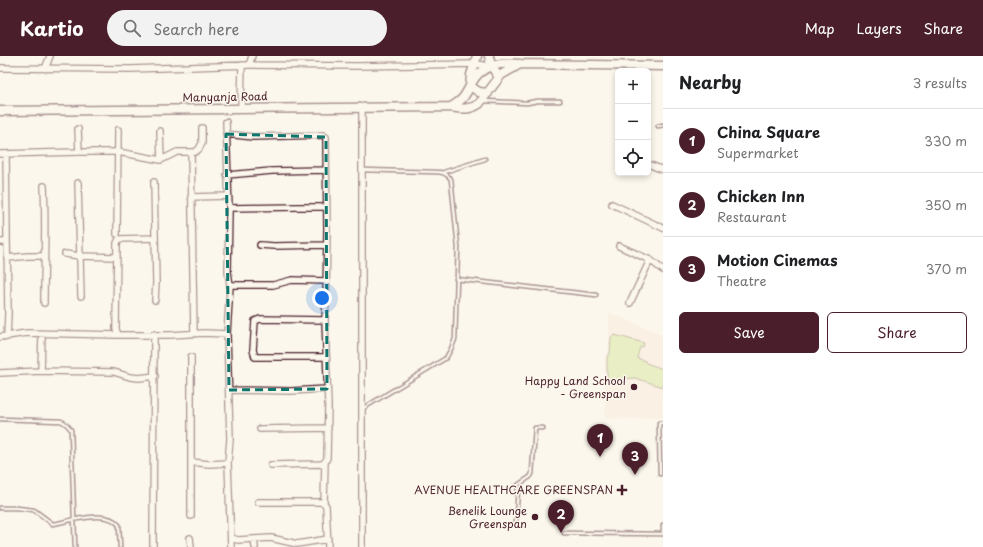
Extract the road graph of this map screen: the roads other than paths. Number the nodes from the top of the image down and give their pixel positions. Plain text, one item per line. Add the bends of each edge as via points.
1 (50, 56) edge
2 (252, 56) edge
3 (489, 56) edge
4 (497, 56) edge
5 (476, 60) edge
6 (505, 63) junction
7 (520, 64) junction
8 (242, 65) junction
9 (249, 65) junction
10 (491, 66) junction
11 (663, 66) edge
12 (0, 68) edge
13 (45, 69) junction
14 (499, 77) junction
15 (470, 86) junction
16 (488, 93) junction
17 (482, 100) junction
18 (560, 101) dead end
19 (362, 107) junction
20 (451, 107) junction
21 (241, 108) junction
22 (0, 111) edge
23 (226, 122) dead end
24 (663, 125) edge
25 (658, 126) dead end
26 (202, 128) dead end
27 (78, 129) dead end
28 (118, 130) dead end
29 (160, 131) dead end
30 (226, 134) junction
31 (79, 152) junction
32 (118, 152) junction
33 (191, 152) junction
34 (3, 154) edge
35 (485, 159) dead end
36 (161, 160) junction
37 (651, 165) edge
38 (326, 170) junction
39 (362, 170) junction
40 (663, 170) edge
41 (444, 172) junction
42 (227, 175) junction
43 (154, 182) dead end
44 (78, 183) dead end
45 (44, 186) dead end
46 (228, 196) junction
47 (192, 197) junction
48 (612, 204) dead end
49 (229, 208) junction
50 (326, 208) junction
51 (7, 212) junction
52 (0, 213) edge
53 (663, 228) edge
54 (117, 234) dead end
55 (154, 238) junction
56 (0, 242) edge
57 (7, 242) junction
58 (327, 244) junction
59 (260, 245) dead end
60 (619, 246) dead end
61 (65, 254) dead end
62 (44, 256) junction
63 (80, 256) junction
64 (116, 257) junction
65 (7, 258) junction
66 (650, 260) junction
67 (663, 269) edge
68 (456, 279) junction
69 (326, 281) junction
70 (230, 285) junction
71 (596, 295) dead end
72 (80, 296) dead end
73 (155, 300) dead end
74 (44, 303) dead end
75 (630, 303) dead end
76 (325, 320) junction
77 (42, 334) junction
78 (154, 334) junction
79 (194, 334) junction
80 (227, 334) junction
81 (118, 335) junction
82 (0, 337) edge
83 (7, 337) junction
84 (191, 356) dead end
85 (326, 356) junction
86 (41, 372) junction
87 (0, 373) edge
88 (155, 376) junction
89 (327, 389) junction
90 (229, 390) junction
91 (362, 409) junction
92 (0, 419) edge
93 (663, 423) edge
94 (328, 428) junction
95 (543, 428) dead end
96 (260, 429) dead end
97 (191, 462) junction
98 (325, 462) junction
99 (228, 463) junction
100 (272, 465) dead end
101 (660, 474) dead end
102 (258, 502) dead end
103 (324, 503) junction
104 (0, 508) edge
105 (191, 516) dead end
106 (74, 518) junction
107 (516, 522) dead end
108 (663, 525) edge
109 (564, 533) dead end
110 (663, 533) edge
111 (190, 538) dead end
112 (231, 538) junction
113 (254, 539) junction
114 (328, 539) junction
115 (75, 547) edge
116 (120, 547) edge
117 (153, 547) edge
118 (191, 547) edge
119 (231, 547) edge
120 (255, 547) edge
121 (328, 547) edge
122 (362, 547) edge

1 - 13 street
2 - 9 street
3 - 10 main road
4 - 6 main road
5 - 9 street via 358,66
5 - 10 street
5 - 15 main road
6 - 7 main road
6 - 10 main road
7 - 11 main road
7 - 14 main road, Manyanja Road
8 - 9 street
8 - 13 street
8 - 21 street
10 - 14 main road
10 - 15 main road via 478,73
12 - 13 street
14 - 16 main road, Manyanja Road
15 - 16 main road via 479,92
15 - 20 main road via 463,98
16 - 17 main road, Manyanja Road
17 - 18 lane via 527,103
17 - 20 main road, Manyanja Road via 470,108
19 - 20 main road, Manyanja Road
19 - 21 main road, Manyanja Road
19 - 39 street
21 - 22 main road, Manyanja Road
23 - 30 street
24 - 25 lane
26 - 33 street via 201,147
27 - 31 street
28 - 32 street
29 - 36 street
30 - 38 street via 253,137 323,135 326,137
30 - 42 street
31 - 32 street
31 - 34 street
32 - 36 street
32 - 54 street
33 - 36 street via 177,152
33 - 47 street
34 - 51 street
35 - 41 lane
37 - 40 street
38 - 42 street
38 - 50 street
39 - 41 lane
39 - 91 street
41 - 68 lane via 451,179 458,247
42 - 46 street
43 - 55 street
44 - 63 street
45 - 62 street
46 - 47 street
46 - 49 street
47 - 79 street
48 - 53 street
49 - 50 street
49 - 70 street
50 - 58 street
51 - 52 street
51 - 57 street
55 - 64 street via 119,239
55 - 73 street
56 - 57 street
57 - 65 street
58 - 59 street
58 - 69 street
60 - 66 street
61 - 63 street
62 - 65 street
62 - 74 street
63 - 64 street
63 - 72 street
64 - 81 street
65 - 83 street
66 - 67 street
66 - 75 street
68 - 71 lane
68 - 91 lane via 455,339 446,358
69 - 70 street via 292,280 273,285
69 - 76 street
70 - 80 street
76 - 85 street
76 - 85 street via 255,321 253,350 255,357
77 - 81 street
77 - 83 street via 27,333
77 - 86 street
78 - 79 street
78 - 81 street
78 - 88 street
79 - 80 street
80 - 90 street
82 - 83 street
84 - 97 street
85 - 89 street
86 - 87 street
86 - 88 street via 114,372 135,377
88 - 117 street
89 - 90 street
89 - 94 street
90 - 99 street
91 - 122 street
92 - 106 lane via 61,421 68,425 71,430
93 - 101 lane via 659,423
94 - 96 street
94 - 98 street
95 - 107 lane via 535,428 532,474 518,486
97 - 99 street
97 - 105 street
98 - 100 street
98 - 103 street
99 - 112 street
102 - 103 street
103 - 114 street
104 - 106 lane via 34,510 53,524
106 - 115 lane
106 - 116 lane via 107,517 116,521 119,525
108 - 110 lane
109 - 110 lane
111 - 118 street
112 - 113 street
112 - 119 street
113 - 114 street via 271,538 297,544
113 - 120 street
114 - 121 street

